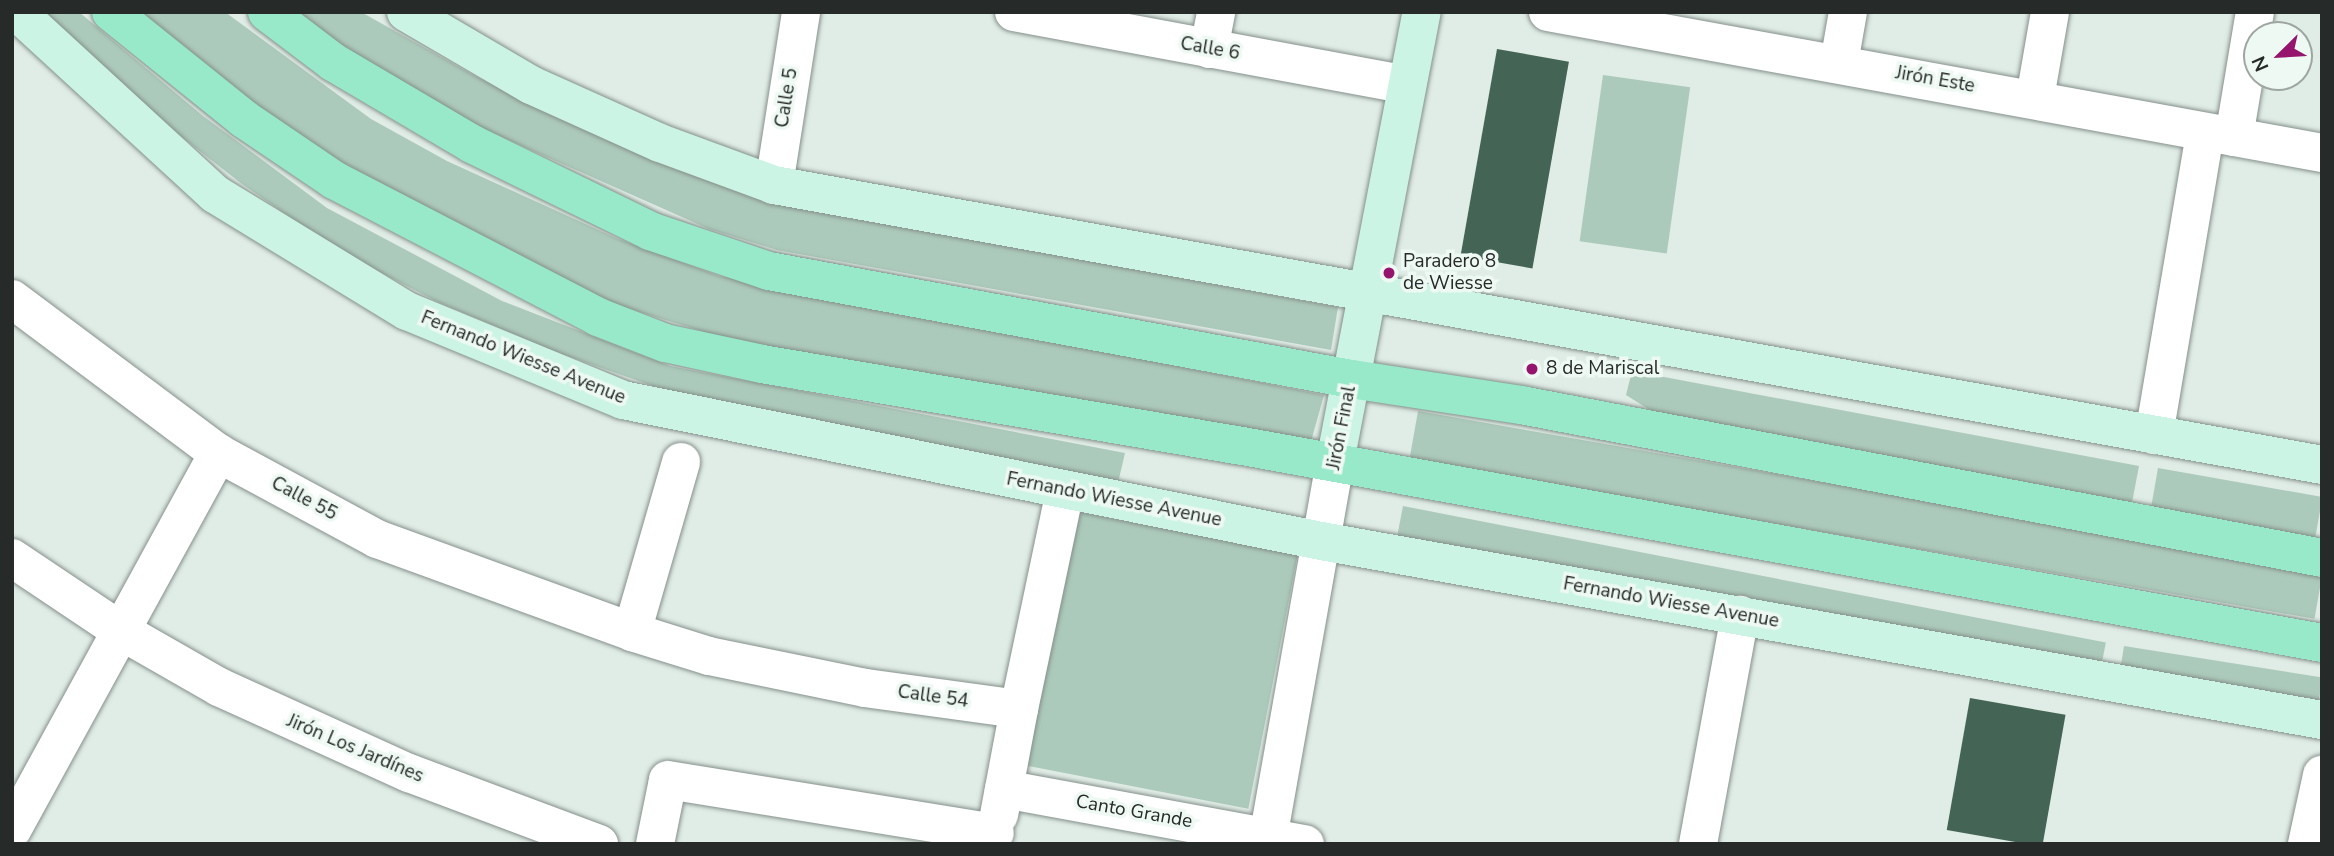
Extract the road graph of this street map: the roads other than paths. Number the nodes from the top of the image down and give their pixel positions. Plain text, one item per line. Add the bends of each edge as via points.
1 (18, 12) edge
2 (111, 12) edge
3 (267, 12) edge
4 (406, 12) edge
5 (801, 12) edge
6 (1014, 12) edge
7 (1422, 12) edge
8 (1548, 12) edge
9 (1848, 12) edge
10 (2050, 12) edge
11 (2255, 12) edge
12 (1639, 20) edge
13 (1212, 31) edge
14 (1839, 63) junction
15 (1406, 85) junction
16 (2035, 98) junction
17 (2219, 134) junction
18 (2322, 153) edge
19 (774, 185) junction
20 (1368, 290) junction
21 (12, 299) edge
22 (1351, 379) junction
23 (2154, 435) junction
24 (218, 453) junction
25 (1335, 462) junction
26 (681, 463) dead end
27 (2322, 466) edge
28 (1065, 491) junction
29 (1321, 541) junction
30 (12, 558) edge
31 (2322, 558) edge
32 (1740, 615) junction
33 (121, 631) junction
34 (632, 632) junction
35 (2322, 643) edge
36 (1019, 709) junction
37 (2322, 720) edge
38 (2322, 775) edge
39 (1004, 789) junction
40 (13, 827) edge
41 (993, 839) edge
42 (1267, 840) edge
43 (599, 844) edge
44 (655, 844) edge
45 (1305, 844) edge
46 (1698, 844) edge
47 (2307, 844) edge

1 - 28 main road, Fernando Wiesse Avenue via 215,194 407,311 624,400
2 - 25 main road via 244,119 334,180 576,306 665,343 762,364
3 - 22 main road via 333,62 472,144 650,231 728,260
4 - 19 main road via 531,86 660,144
5 - 19 street, Calle 5
6 - 13 street, Calle 6
7 - 15 main road, Jirón Final
8 - 12 street, Jirón Este
9 - 14 street
10 - 16 street
11 - 17 street
12 - 14 street, Jirón Este
13 - 15 street, Calle 6
14 - 16 street, Jirón Este
15 - 20 main road, Jirón Final
16 - 17 street, Jirón Este
17 - 18 street, Jirón Este
17 - 23 street
19 - 20 main road
20 - 22 main road, Jirón Final
20 - 23 main road
21 - 24 street, Calle 55
22 - 25 main road, Jirón Final
22 - 31 main road via 1521,405
23 - 27 main road
24 - 33 street
24 - 34 street, Calle 55 via 377,539
25 - 29 street, Jirón Final
25 - 35 main road
26 - 34 street
28 - 29 main road, Fernando Wiesse Avenue
28 - 36 street
29 - 32 main road, Fernando Wiesse Avenue
29 - 42 street, Jirón Final
30 - 33 street, Jirón Los Jardínes
32 - 37 main road, Fernando Wiesse Avenue
32 - 46 street
33 - 40 street
33 - 43 street, Jirón Los Jardínes via 299,726 409,774
34 - 36 street, Calle 54 via 709,656 865,688
36 - 39 street
38 - 47 street
39 - 41 street
39 - 42 street, Canto Grande
41 - 44 street via 668,780
42 - 45 street, Canto Grande

